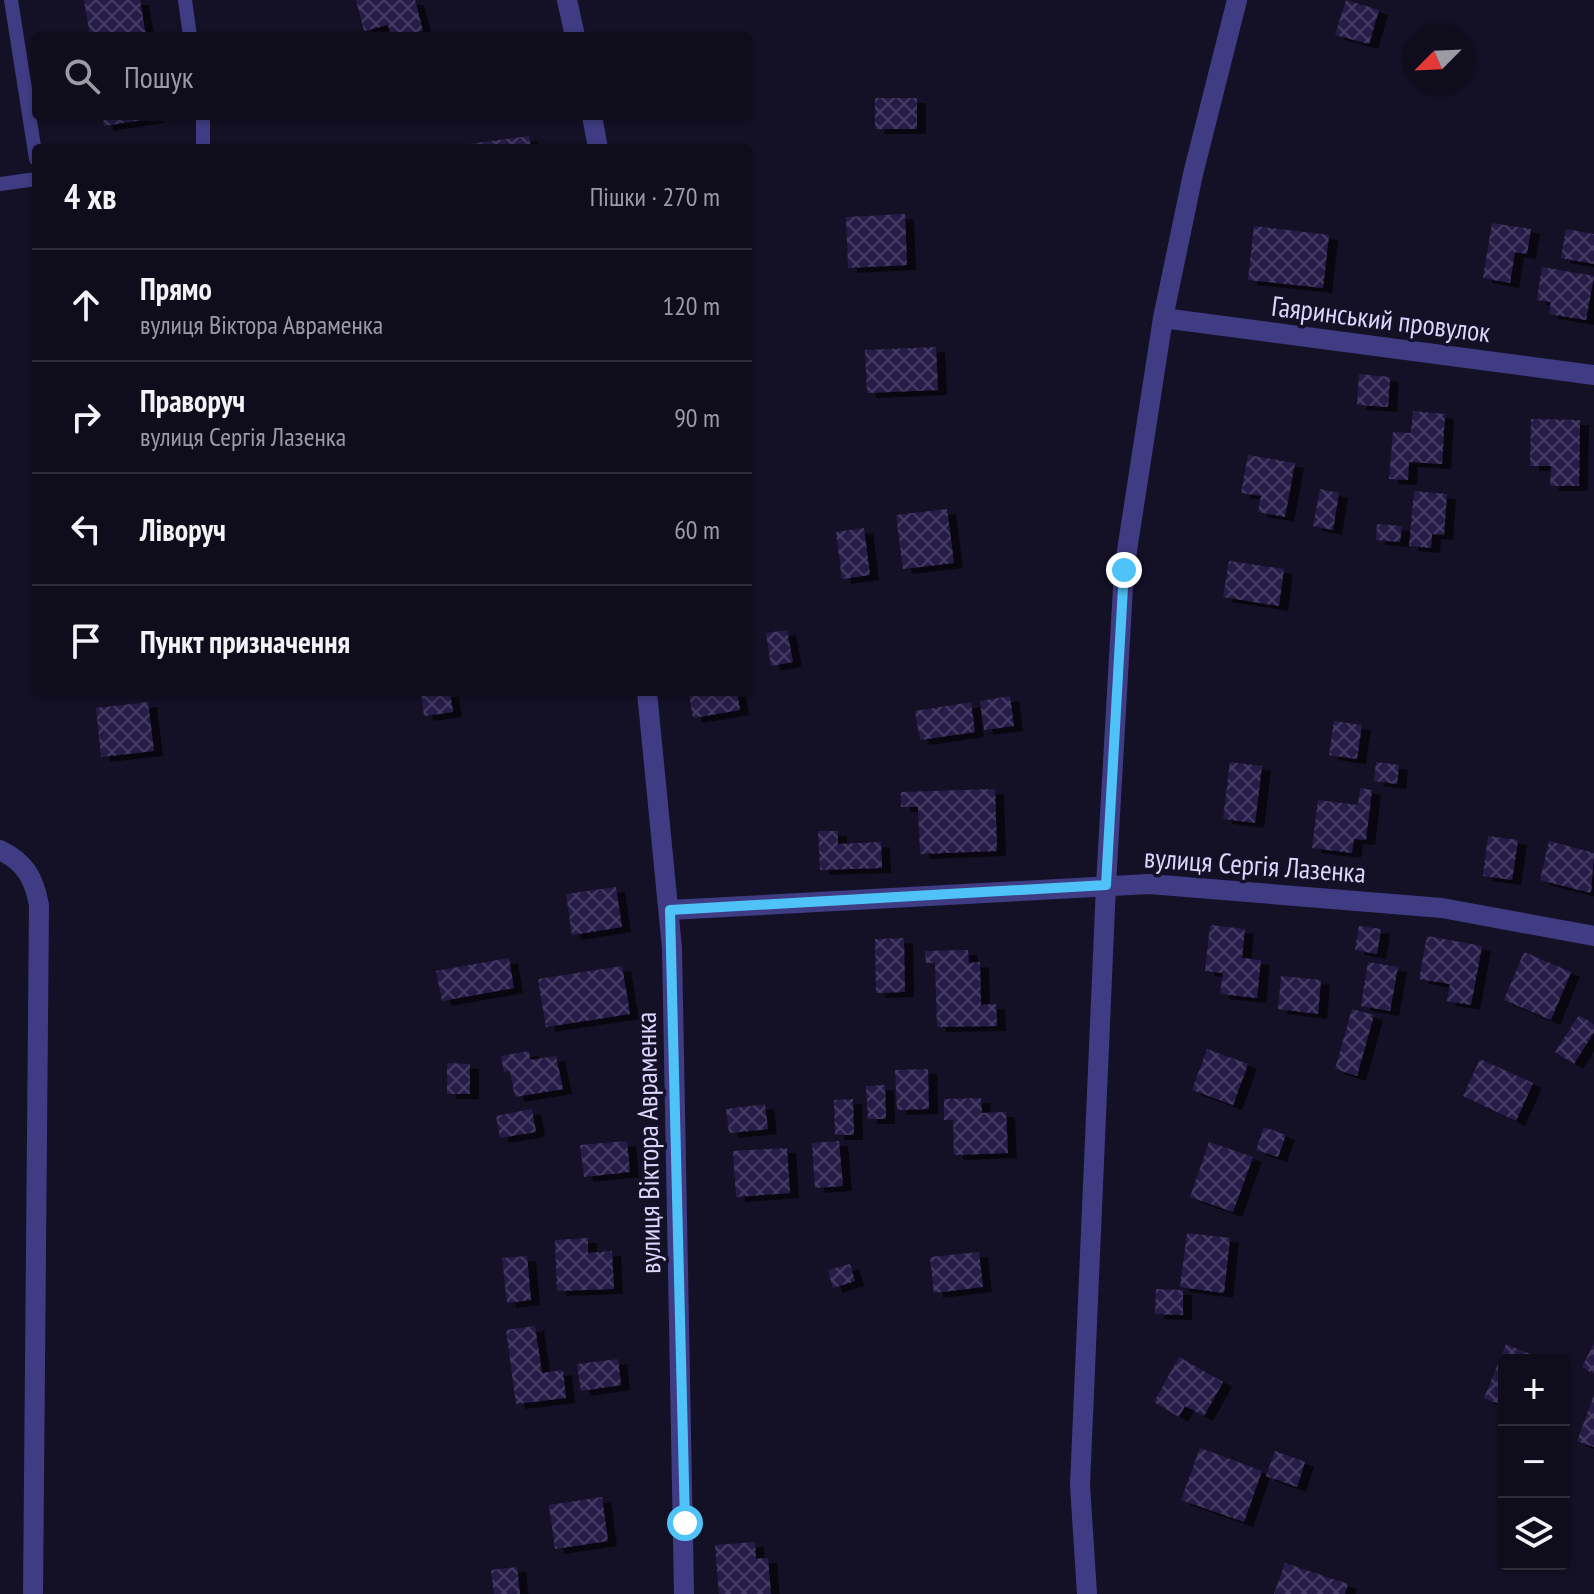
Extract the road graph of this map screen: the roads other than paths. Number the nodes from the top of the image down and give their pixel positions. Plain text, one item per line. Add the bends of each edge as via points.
1 (11, 0) edge
2 (185, 0) edge
3 (567, 0) edge
4 (1237, 0) edge
5 (189, 32) edge
6 (574, 32) edge
7 (203, 120) edge
8 (593, 120) edge
9 (34, 144) edge
10 (203, 144) edge
11 (597, 144) edge
12 (32, 180) edge
13 (0, 184) edge
14 (1163, 318) junction
15 (1594, 375) edge
16 (647, 696) edge
17 (0, 850) edge
18 (1106, 885) junction
19 (670, 910) junction
20 (1594, 936) edge
21 (33, 1594) edge
22 (684, 1594) edge
23 (1087, 1594) edge

1 - 9 lane
2 - 5 lane
3 - 6 street
4 - 14 street
7 - 10 lane
8 - 11 street
12 - 13 lane
14 - 15 street, Гаяринський провулок
14 - 18 street via 1124,570
16 - 19 street, вулиця Віктора Авраменка
17 - 21 street via 27,870 36,888 39,916
18 - 19 street, вулиця Сергія Лазенка
18 - 20 street, вулиця Сергія Лазенка via 1404,904
18 - 23 street via 1080,1485
19 - 22 street, вулиця Віктора Авраменка

